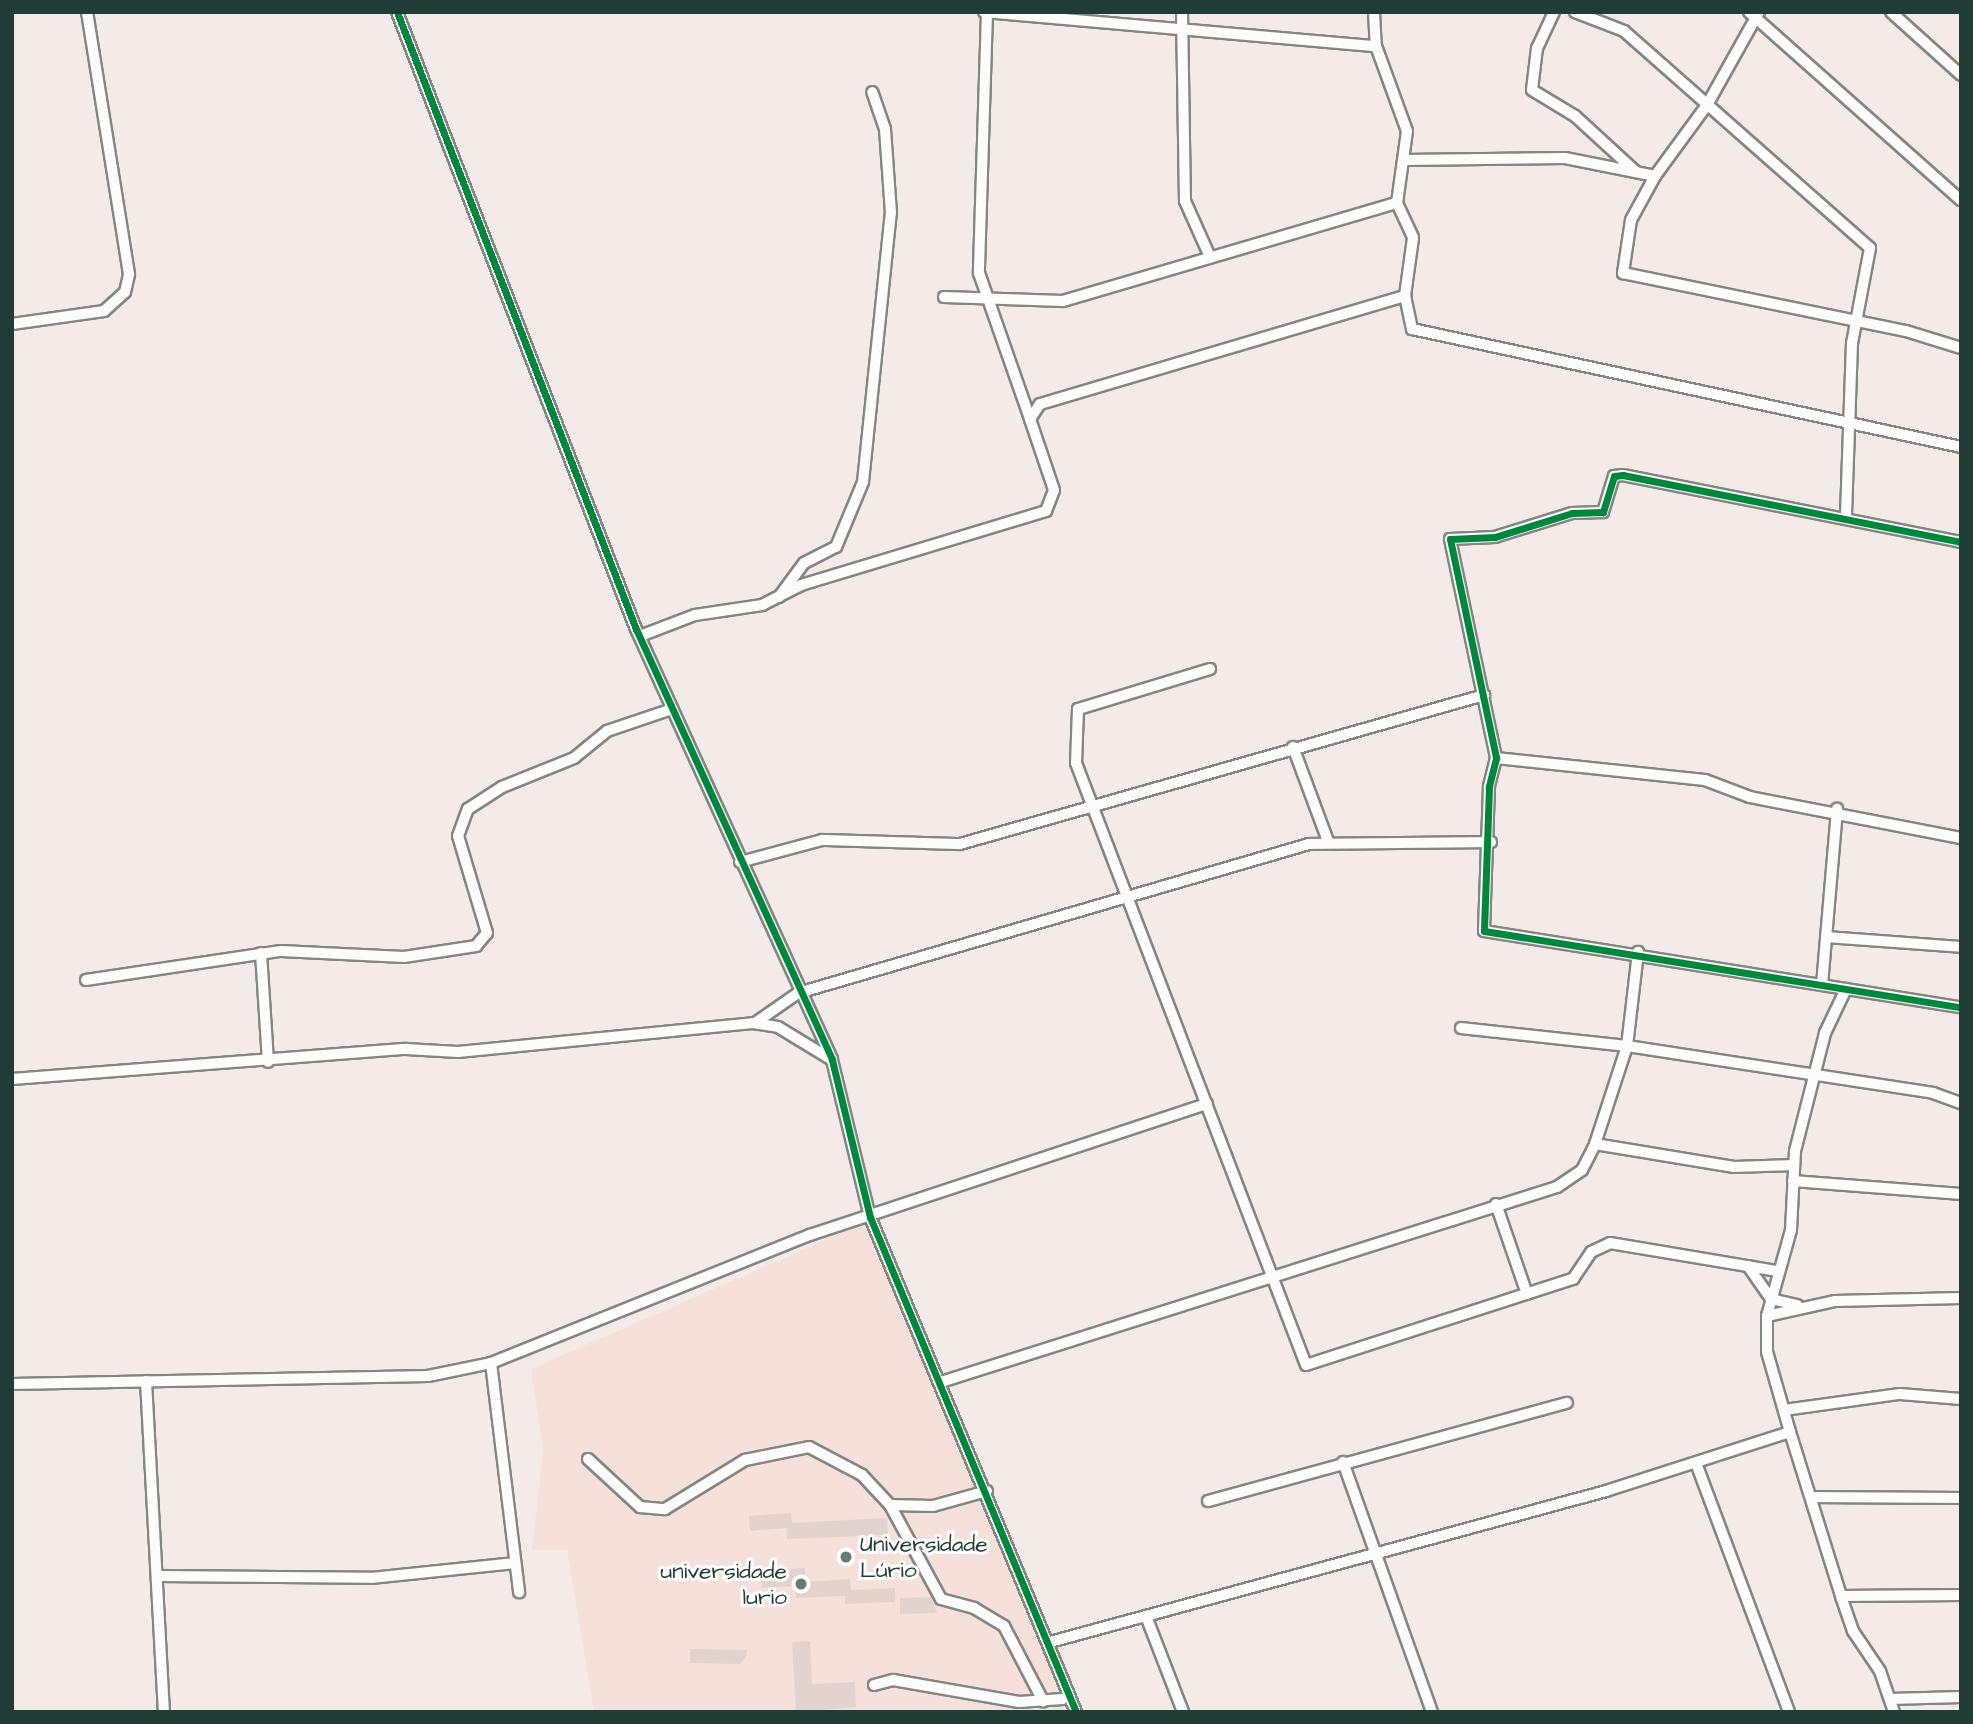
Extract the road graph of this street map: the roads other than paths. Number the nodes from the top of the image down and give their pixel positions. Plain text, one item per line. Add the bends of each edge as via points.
1 (87, 12) edge
2 (397, 12) edge
3 (1182, 12) edge
4 (1374, 12) edge
5 (1554, 12) edge
6 (1575, 12) edge
7 (1891, 12) edge
8 (985, 13) edge
9 (1755, 14) edge
10 (1182, 31) junction
11 (1376, 46) junction
12 (1961, 75) edge
13 (872, 92) dead end
14 (1707, 106) junction
15 (1404, 160) junction
16 (1637, 173) junction
17 (1655, 176) junction
18 (1961, 200) edge
19 (1397, 203) junction
20 (1210, 257) junction
21 (1405, 296) junction
22 (944, 298) dead end
23 (990, 299) junction
24 (1856, 320) junction
25 (12, 324) edge
26 (1961, 348) edge
27 (1030, 419) junction
28 (1849, 422) junction
29 (1961, 447) edge
30 (1846, 516) junction
31 (1961, 542) edge
32 (776, 600) junction
33 (640, 636) junction
34 (1210, 669) dead end
35 (1484, 695) junction
36 (672, 709) junction
37 (1293, 747) junction
38 (1496, 758) junction
39 (1091, 805) junction
40 (1837, 809) junction
41 (1961, 838) edge
42 (1328, 841) junction
43 (1491, 842) junction
44 (740, 862) junction
45 (1130, 898) junction
46 (1826, 937) junction
47 (1961, 947) edge
48 (1639, 952) junction
49 (261, 953) junction
50 (86, 980) dead end
51 (1822, 985) junction
52 (1846, 989) junction
53 (798, 993) junction
54 (1961, 1007) edge
55 (754, 1023) junction
56 (1461, 1028) dead end
57 (1627, 1046) junction
58 (832, 1060) junction
59 (268, 1062) junction
60 (1817, 1078) junction
61 (12, 1079) edge
62 (1961, 1103) edge
63 (1207, 1104) junction
64 (1595, 1144) junction
65 (1794, 1165) junction
66 (1793, 1181) junction
67 (1961, 1194) edge
68 (1496, 1204) junction
69 (870, 1217) junction
70 (1748, 1266) junction
71 (1778, 1271) junction
72 (1269, 1275) junction
73 (1527, 1294) junction
74 (1771, 1298) junction
75 (1961, 1298) edge
76 (1798, 1305) junction
77 (1767, 1316) junction
78 (491, 1363) junction
79 (146, 1381) junction
80 (942, 1382) junction
81 (12, 1384) edge
82 (1961, 1399) edge
83 (1567, 1403) dead end
84 (1784, 1410) junction
85 (1790, 1432) junction
86 (589, 1459) dead end
87 (1343, 1462) junction
88 (1696, 1462) junction
89 (987, 1491) junction
90 (1811, 1497) junction
91 (1961, 1498) edge
92 (1208, 1501) dead end
93 (890, 1505) junction
94 (1376, 1554) junction
95 (515, 1563) junction
96 (156, 1576) junction
97 (519, 1592) dead end
98 (1961, 1595) edge
99 (1840, 1596) junction
100 (1146, 1616) junction
101 (1050, 1642) junction
102 (874, 1685) dead end
103 (1961, 1697) edge
104 (1063, 1699) dead end
105 (1890, 1699) junction
106 (1043, 1701) junction
107 (164, 1712) edge
108 (1076, 1712) edge
109 (1183, 1712) edge
110 (1432, 1712) edge
111 (1789, 1712) edge
112 (1894, 1712) edge

1 - 25 street via 128,274 125,292 104,311
2 - 33 street
3 - 10 street
4 - 11 street
5 - 16 street via 1537,48 1532,90 1575,117
6 - 14 street via 1624,31
7 - 12 street
8 - 10 street
8 - 23 street via 979,273
9 - 14 street
9 - 18 street
10 - 11 street
10 - 20 street via 1185,201
11 - 15 street via 1407,131
13 - 32 street via 885,129 891,212 863,482 836,547 804,564
14 - 17 street
14 - 24 street via 1870,248
15 - 16 street via 1565,158
15 - 19 street
16 - 17 street
17 - 24 street via 1631,220 1623,273
19 - 20 street
19 - 21 street via 1413,238
20 - 23 street via 1063,301
21 - 27 street via 1040,404
21 - 28 street via 1412,329
22 - 23 street
23 - 27 street
24 - 26 street
24 - 28 street
27 - 32 street via 1052,484 1052,508 810,582
28 - 29 street
28 - 30 street
30 - 31 street
30 - 35 street via 1623,475 1614,476 1603,512 1572,513 1495,537 1450,539
32 - 33 street via 695,615
33 - 36 street
34 - 39 street via 1078,709 1076,763
35 - 37 street
35 - 38 street
36 - 44 street
36 - 49 street via 607,731 574,758 502,787 468,809 458,836 477,887 484,942 404,957
37 - 39 street
37 - 42 street
38 - 40 street via 1679,775 1750,797
38 - 43 street via 1489,787
39 - 44 street via 960,844 822,840
39 - 45 street
40 - 41 street
40 - 46 street
42 - 43 street
42 - 45 street
43 - 48 street via 1484,931
44 - 53 street
45 - 53 street via 1044,917
45 - 63 street
46 - 47 street
46 - 51 street
48 - 51 street
48 - 57 street
49 - 50 street
49 - 59 street
51 - 52 street
52 - 54 street
52 - 60 street via 1825,1033
53 - 55 street
53 - 58 street
55 - 58 street via 778,1027
55 - 59 street via 458,1052 406,1049
56 - 57 street
57 - 60 street
57 - 64 street
58 - 69 street
59 - 61 street
60 - 62 street via 1933,1093
60 - 65 street
63 - 69 street
63 - 72 street
64 - 65 street via 1734,1167
64 - 68 street via 1572,1178
65 - 66 street
66 - 67 street
66 - 71 street via 1791,1230
68 - 72 street
68 - 73 street
69 - 78 street
69 - 80 street
70 - 71 street
70 - 73 street via 1611,1243 1591,1252 1573,1279
70 - 74 street
71 - 74 street
72 - 73 street via 1306,1365
72 - 80 street
74 - 76 street
74 - 77 street
75 - 76 street
76 - 77 street
77 - 84 street via 1768,1352
78 - 79 street via 428,1376
78 - 95 street
79 - 81 street
79 - 96 street
80 - 89 street
82 - 84 street via 1900,1394
83 - 87 street
84 - 85 street
85 - 88 street
85 - 90 street
86 - 93 street via 639,1507 665,1509 745,1460 809,1447 862,1475
87 - 92 street
87 - 94 street
88 - 94 street
88 - 111 street
89 - 93 street via 933,1506
89 - 101 street
90 - 91 street
90 - 99 street
93 - 106 street via 942,1599 974,1608 1004,1626
94 - 100 street
94 - 110 street
95 - 96 street via 371,1578
95 - 97 street
96 - 107 street
98 - 99 street
99 - 105 street
100 - 101 street
100 - 109 street
101 - 108 street
102 - 106 street via 893,1680
103 - 105 street
104 - 106 street
105 - 112 street

